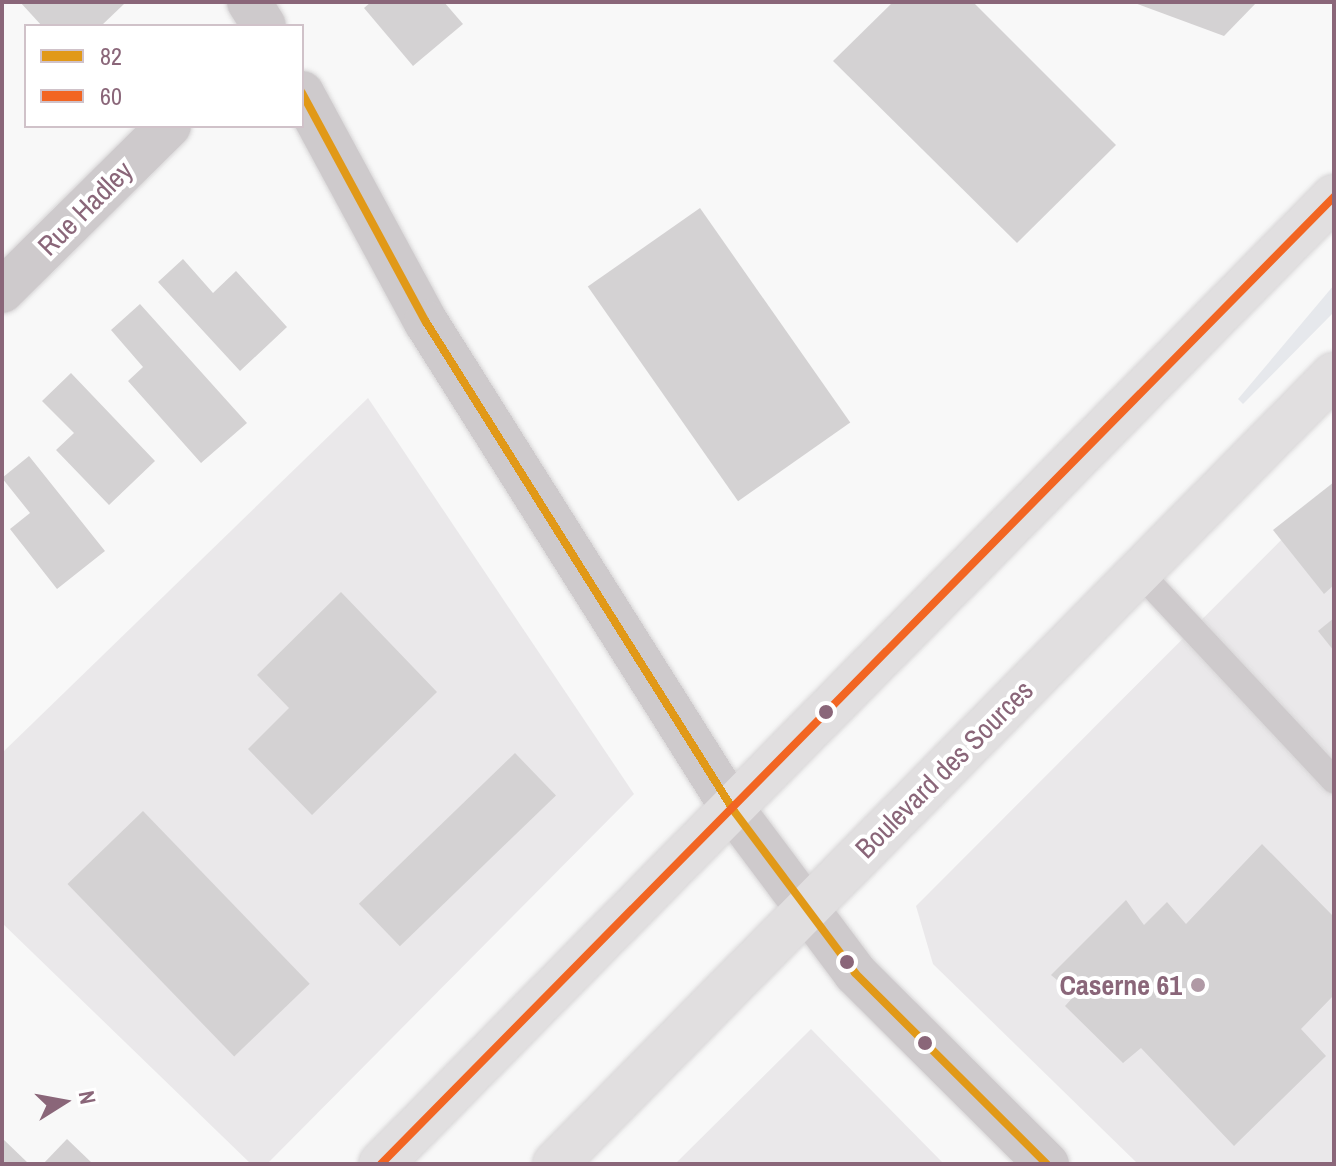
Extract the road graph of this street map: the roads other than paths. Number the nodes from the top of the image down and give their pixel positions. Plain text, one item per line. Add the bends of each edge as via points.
1 (249, 2) edge
2 (263, 24) edge
3 (304, 97) edge
4 (167, 128) edge
5 (1334, 197) edge
6 (2, 291) edge
7 (1334, 375) edge
8 (1140, 573) junction
9 (1334, 780) edge
10 (734, 811) junction
11 (804, 911) junction
12 (381, 1164) edge
13 (555, 1164) edge
14 (1047, 1164) edge

1 - 2 street
3 - 10 street via 426,322
4 - 6 street, Rue Hadley
5 - 10 main road
7 - 8 main road, Boulevard des Sources
8 - 9 lane
8 - 11 main road, Boulevard des Sources
10 - 11 street
10 - 12 main road
11 - 13 main road, Boulevard des Sources
11 - 14 street via 884,1002

